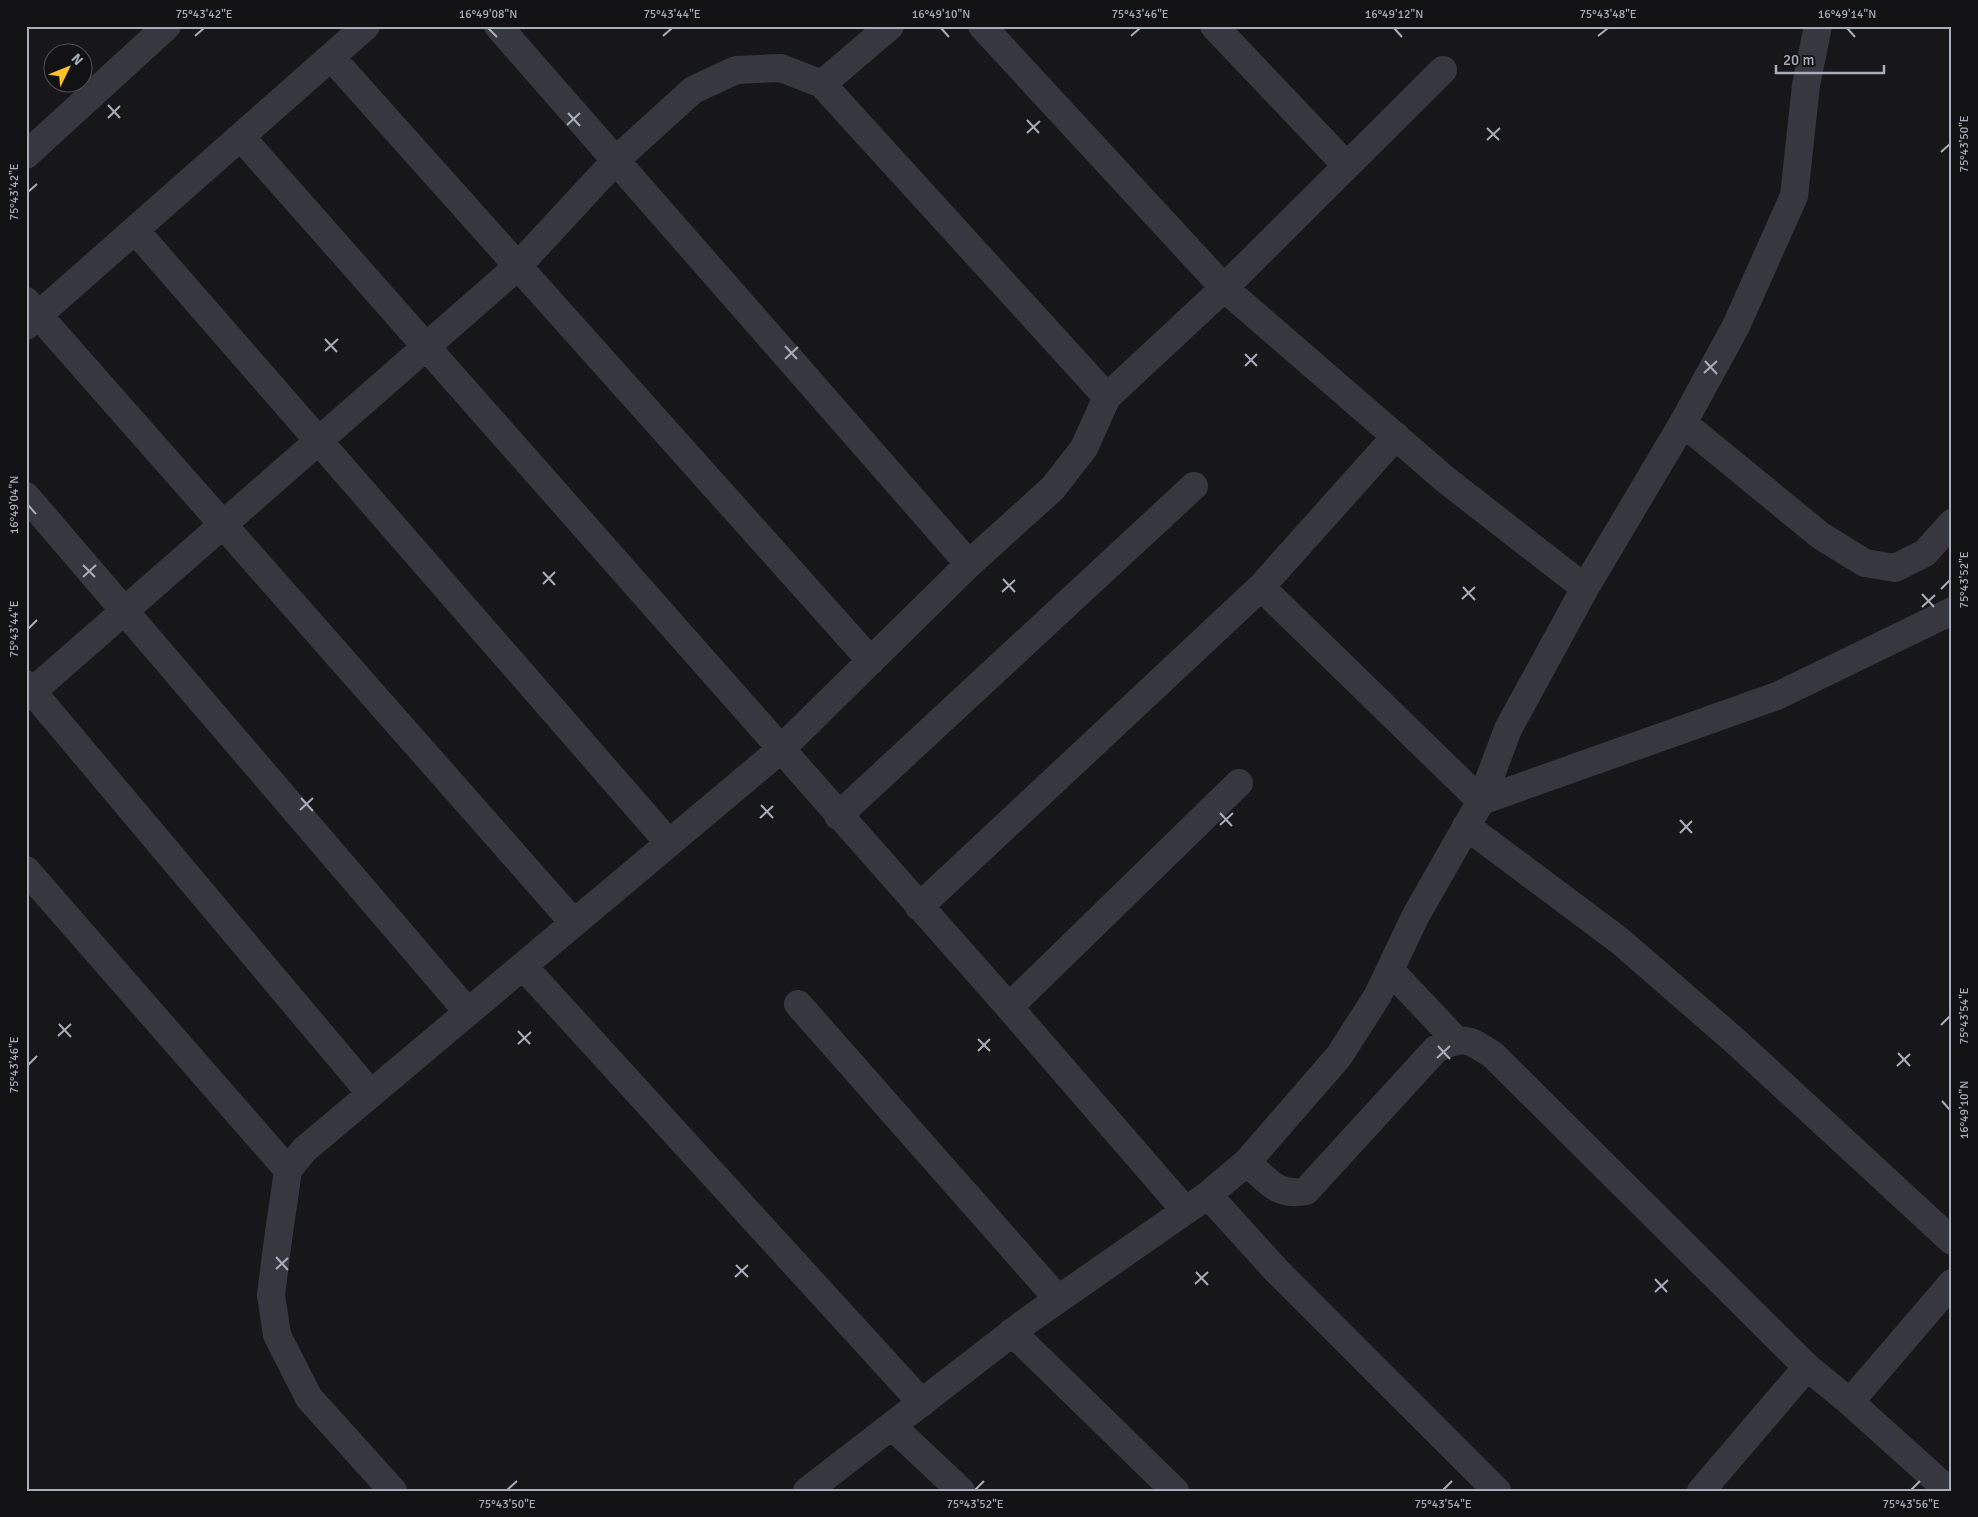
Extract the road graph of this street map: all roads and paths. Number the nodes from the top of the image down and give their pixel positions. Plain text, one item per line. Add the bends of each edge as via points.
1 (168, 26) edge
2 (366, 26) edge
3 (498, 26) edge
4 (890, 26) edge
5 (982, 26) edge
6 (1214, 26) edge
7 (1818, 26) edge
8 (331, 58) junction
9 (1443, 70) dead end
10 (822, 84) junction
11 (241, 137) junction
12 (26, 155) edge
13 (616, 160) junction
14 (1346, 165) junction
15 (135, 230) junction
16 (517, 267) junction
17 (1224, 288) junction
18 (30, 314) edge
19 (425, 348) junction
20 (1107, 397) junction
21 (1683, 422) junction
22 (1396, 436) junction
23 (318, 442) junction
24 (1194, 486) dead end
25 (26, 496) edge
26 (1952, 523) edge
27 (222, 526) junction
28 (969, 564) junction
29 (1261, 587) junction
30 (1585, 588) junction
31 (1952, 611) edge
32 (124, 612) junction
33 (871, 660) junction
34 (28, 691) edge
35 (780, 750) junction
36 (1239, 783) dead end
37 (1481, 801) junction
38 (838, 816) junction
39 (1466, 826) junction
40 (669, 843) junction
41 (26, 870) edge
42 (920, 907) junction
43 (574, 923) junction
44 (523, 966) junction
45 (1390, 970) junction
46 (798, 1004) dead end
47 (1009, 1007) junction
48 (468, 1012) junction
49 (1454, 1039) junction
50 (371, 1094) junction
51 (1247, 1162) junction
52 (288, 1170) junction
53 (1208, 1195) junction
54 (1184, 1210) junction
55 (1952, 1241) edge
56 (1952, 1283) edge
57 (1058, 1299) junction
58 (1012, 1332) junction
59 (1807, 1367) junction
60 (922, 1402) junction
61 (1850, 1402) junction
62 (892, 1426) junction
63 (1947, 1480) edge
64 (393, 1491) edge
65 (807, 1491) edge
66 (961, 1491) edge
67 (1175, 1491) edge
68 (1496, 1491) edge
69 (1700, 1491) edge

1 - 12 street
2 - 8 street
3 - 13 street
4 - 10 street
5 - 17 street
6 - 14 street
7 - 21 street via 1806,84 1794,196 1736,326
8 - 11 street
8 - 16 street
9 - 14 street
10 - 13 street via 781,68 736,70 693,90
10 - 20 street
11 - 15 street
11 - 19 street
13 - 16 street
13 - 28 street
14 - 17 street
15 - 18 street
15 - 23 street
16 - 19 street
16 - 33 street
17 - 20 street
17 - 22 street
18 - 27 street
19 - 23 street
19 - 35 street
20 - 28 street via 1084,448 1053,488
21 - 26 street via 1821,536 1865,563 1895,568 1925,553
21 - 30 street
22 - 29 street
22 - 30 street via 1446,480
23 - 27 street
23 - 40 street
24 - 38 street
25 - 32 street
27 - 32 street
27 - 43 street
28 - 33 street
29 - 37 street
29 - 42 street
30 - 37 street via 1508,729
31 - 37 street via 1777,696
32 - 34 street
32 - 48 street
33 - 35 street
34 - 50 street
35 - 38 street
35 - 40 street
36 - 47 street
37 - 39 street
38 - 42 street
39 - 45 street via 1415,917
39 - 55 street via 1620,942 1734,1040
40 - 43 street
41 - 52 street
42 - 47 street
43 - 44 street
44 - 48 street
44 - 60 street
45 - 49 street
45 - 51 street via 1378,995 1338,1056
46 - 57 street
47 - 54 street
48 - 50 street
49 - 51 street via 1436,1048 1306,1191 1291,1194 1278,1190
49 - 59 street via 1472,1041 1494,1055
50 - 52 street via 304,1150
51 - 53 street
52 - 64 street via 271,1295 277,1336 309,1398
53 - 54 street
53 - 68 street via 1276,1270
54 - 57 street
56 - 61 street
57 - 58 street
58 - 60 street
58 - 67 street
59 - 61 street
59 - 69 street
60 - 62 street
61 - 63 street
62 - 65 street
62 - 66 street

